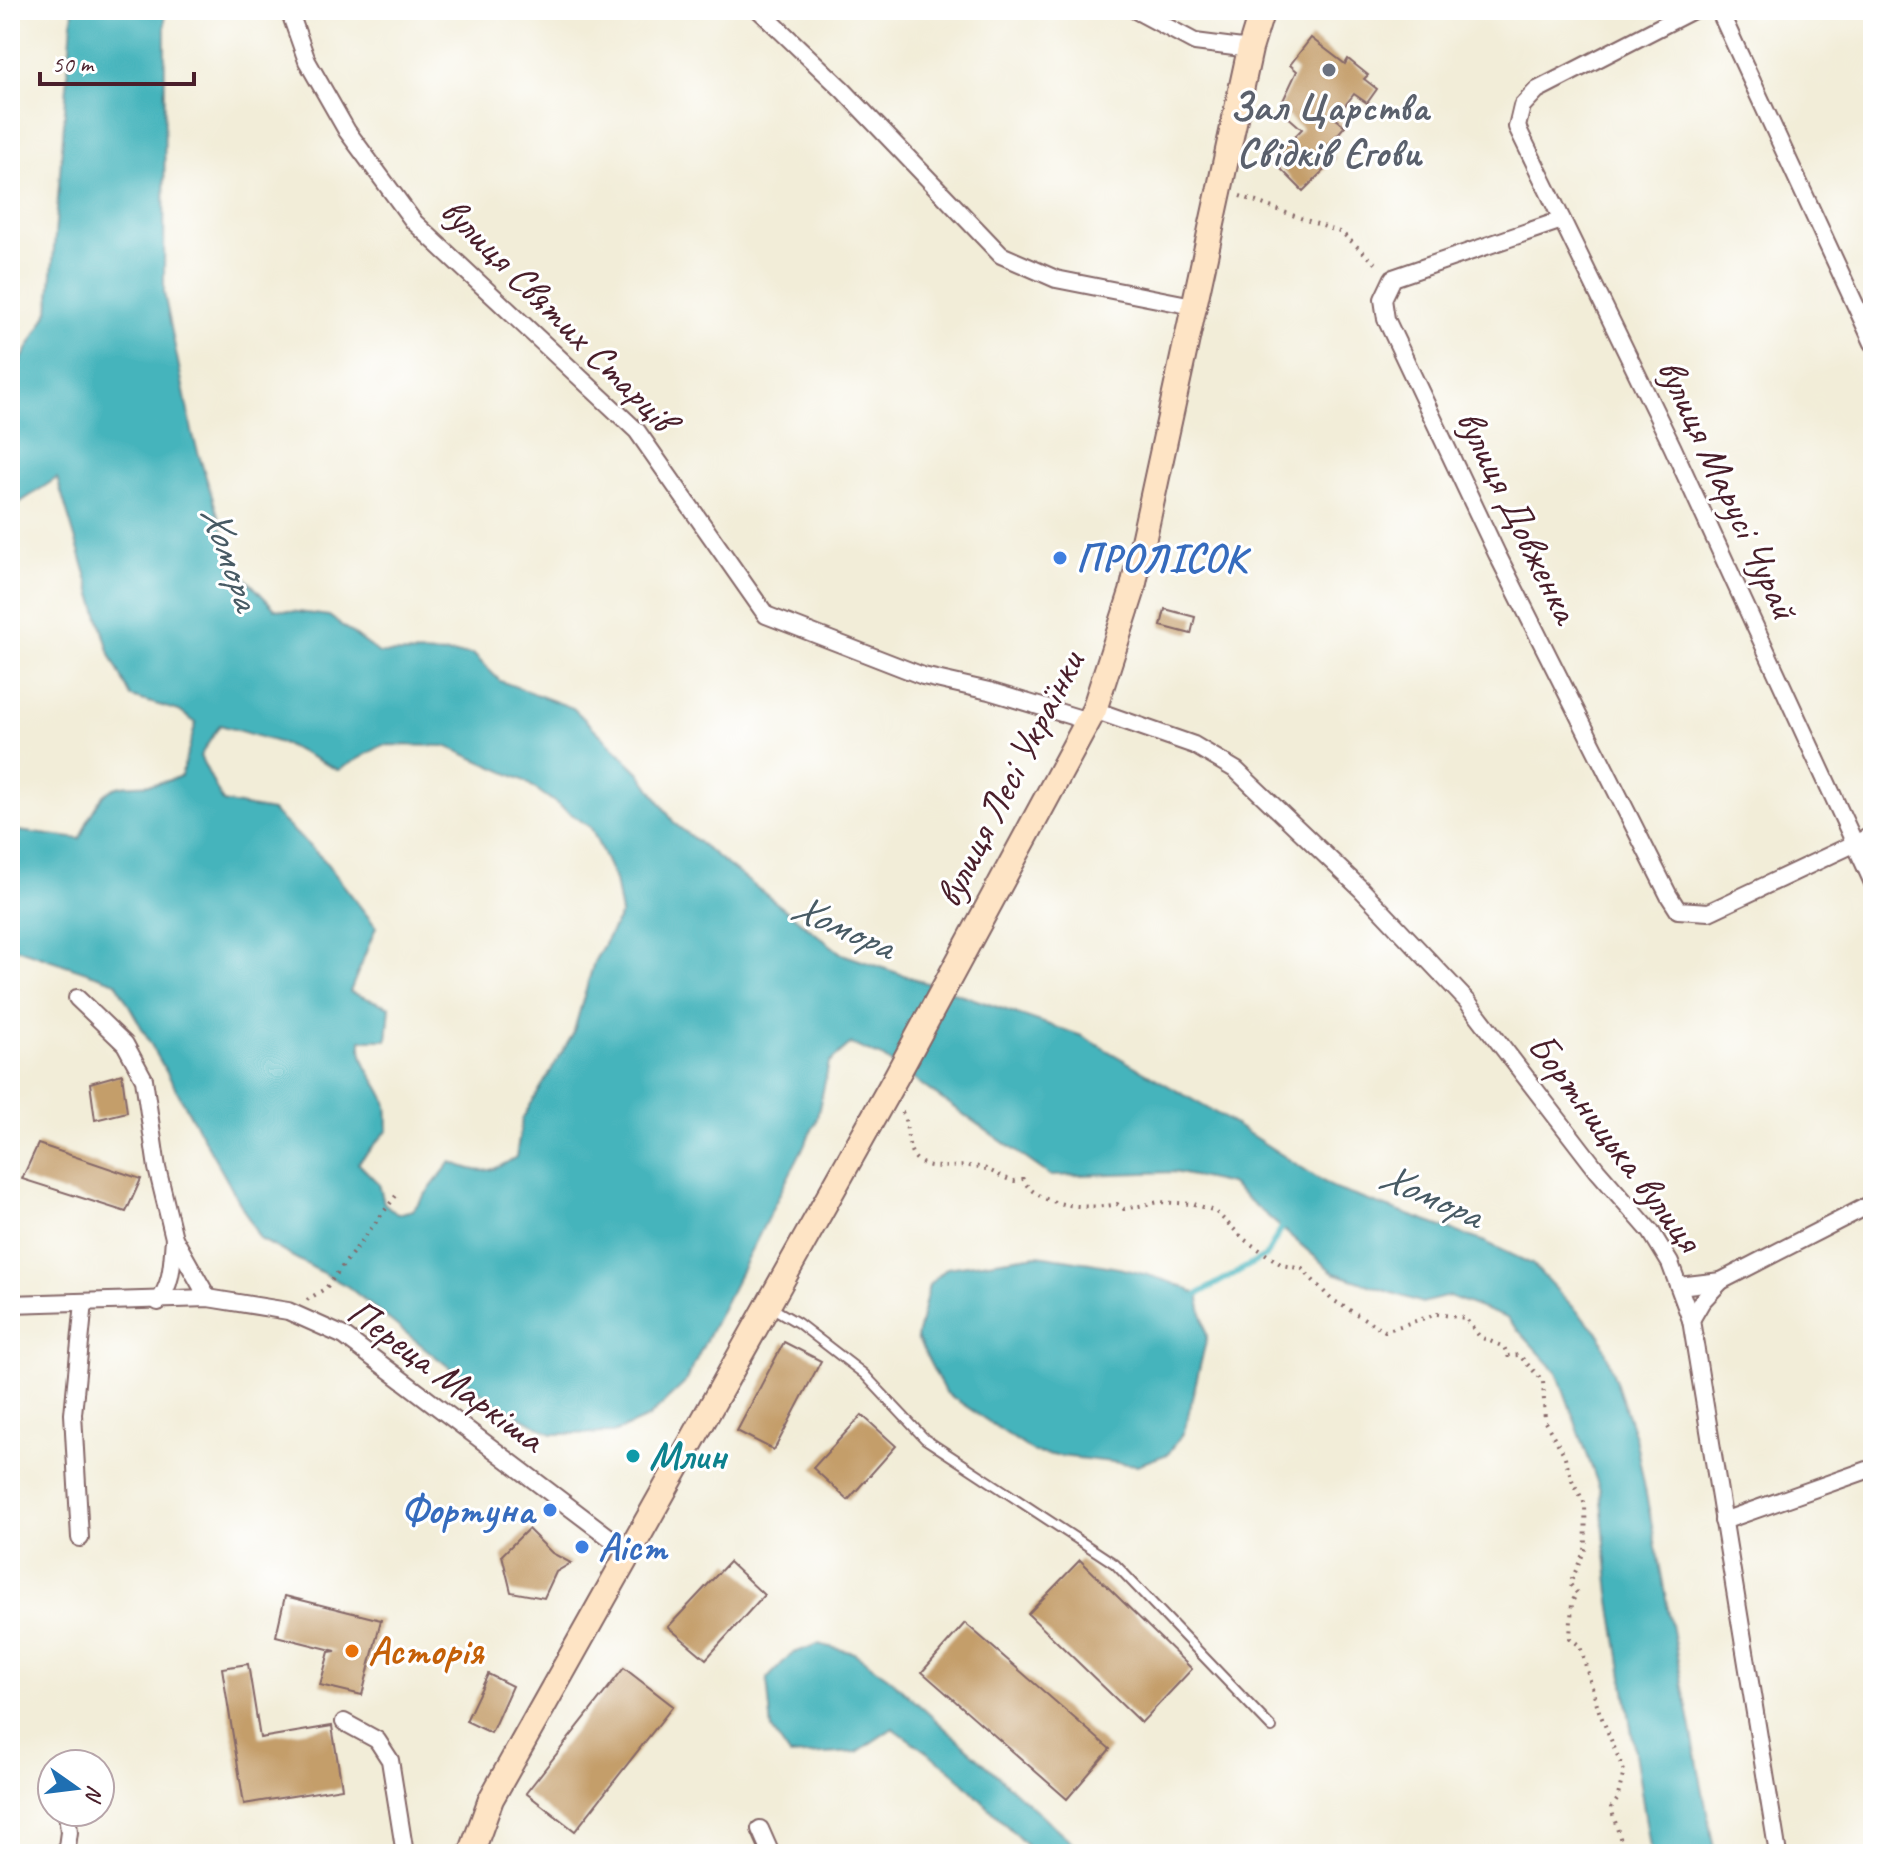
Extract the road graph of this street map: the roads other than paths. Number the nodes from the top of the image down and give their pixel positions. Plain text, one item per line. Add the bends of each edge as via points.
1 (289, 10) edge
2 (759, 10) edge
3 (1135, 10) edge
4 (1262, 10) edge
5 (1693, 10) edge
6 (1719, 10) edge
7 (1250, 49) junction
8 (1562, 220) junction
9 (1193, 306) junction
10 (1873, 343) edge
11 (1091, 716) junction
12 (1873, 835) edge
13 (1855, 843) junction
14 (1873, 883) edge
15 (77, 998) dead end
16 (1873, 1203) edge
17 (174, 1238) junction
18 (1721, 1281) junction
19 (1679, 1286) junction
20 (208, 1298) junction
21 (84, 1302) junction
22 (158, 1302) junction
23 (10, 1304) edge
24 (768, 1306) junction
25 (1691, 1320) junction
26 (1873, 1468) edge
27 (1723, 1521) junction
28 (80, 1538) dead end
29 (630, 1553) junction
30 (344, 1722) dead end
31 (1272, 1728) dead end
32 (69, 1828) edge
33 (760, 1829) dead end
34 (66, 1854) edge
35 (405, 1854) edge
36 (471, 1854) edge
37 (771, 1854) edge
38 (1778, 1854) edge

1 - 11 street, вулиця Святих Старців via 307,61 347,131 414,222 637,431 766,615 923,676
2 - 9 street via 1001,255 1056,279
3 - 7 street via 1195,42
4 - 7 main road, вулиця Лесі Українки
5 - 8 street, вулиця Марусі Чурай via 1537,90 1522,106 1517,127
6 - 10 street
7 - 9 main road, вулиця Лесі Українки
8 - 13 street, вулиця Марусі Чурай
8 - 13 street, вулиця Довженка via 1393,278 1383,299 1386,319 1497,554 1678,910 1709,912
9 - 11 main road, вулиця Лесі Українки via 1132,592
11 - 19 street, Бортницька вулиця via 1194,745 1236,770 1361,889 1467,1001 1651,1232
11 - 24 main road, вулиця Лесі Українки
12 - 13 street
13 - 14 street, вулиця Марусі Чурай
15 - 17 street via 125,1044 144,1079
16 - 18 street
17 - 20 street
17 - 22 street via 167,1291
18 - 19 street
18 - 25 street
19 - 25 street, Бортницька вулиця
20 - 22 street, Переца Маркіша
20 - 29 street, Переца Маркіша via 288,1311 344,1336
21 - 22 street, Переца Маркіша
21 - 23 street, Переца Маркіша
21 - 28 street via 73,1414
24 - 29 main road, вулиця Лесі Українки
24 - 31 lane via 864,1374 925,1439 1115,1564
25 - 27 street, Бортницька вулиця
26 - 27 street
27 - 38 street, Бортницька вулиця
29 - 36 main road, вулиця Лесі Українки via 491,1799
30 - 35 street via 377,1740 390,1760
32 - 34 street
33 - 37 street

